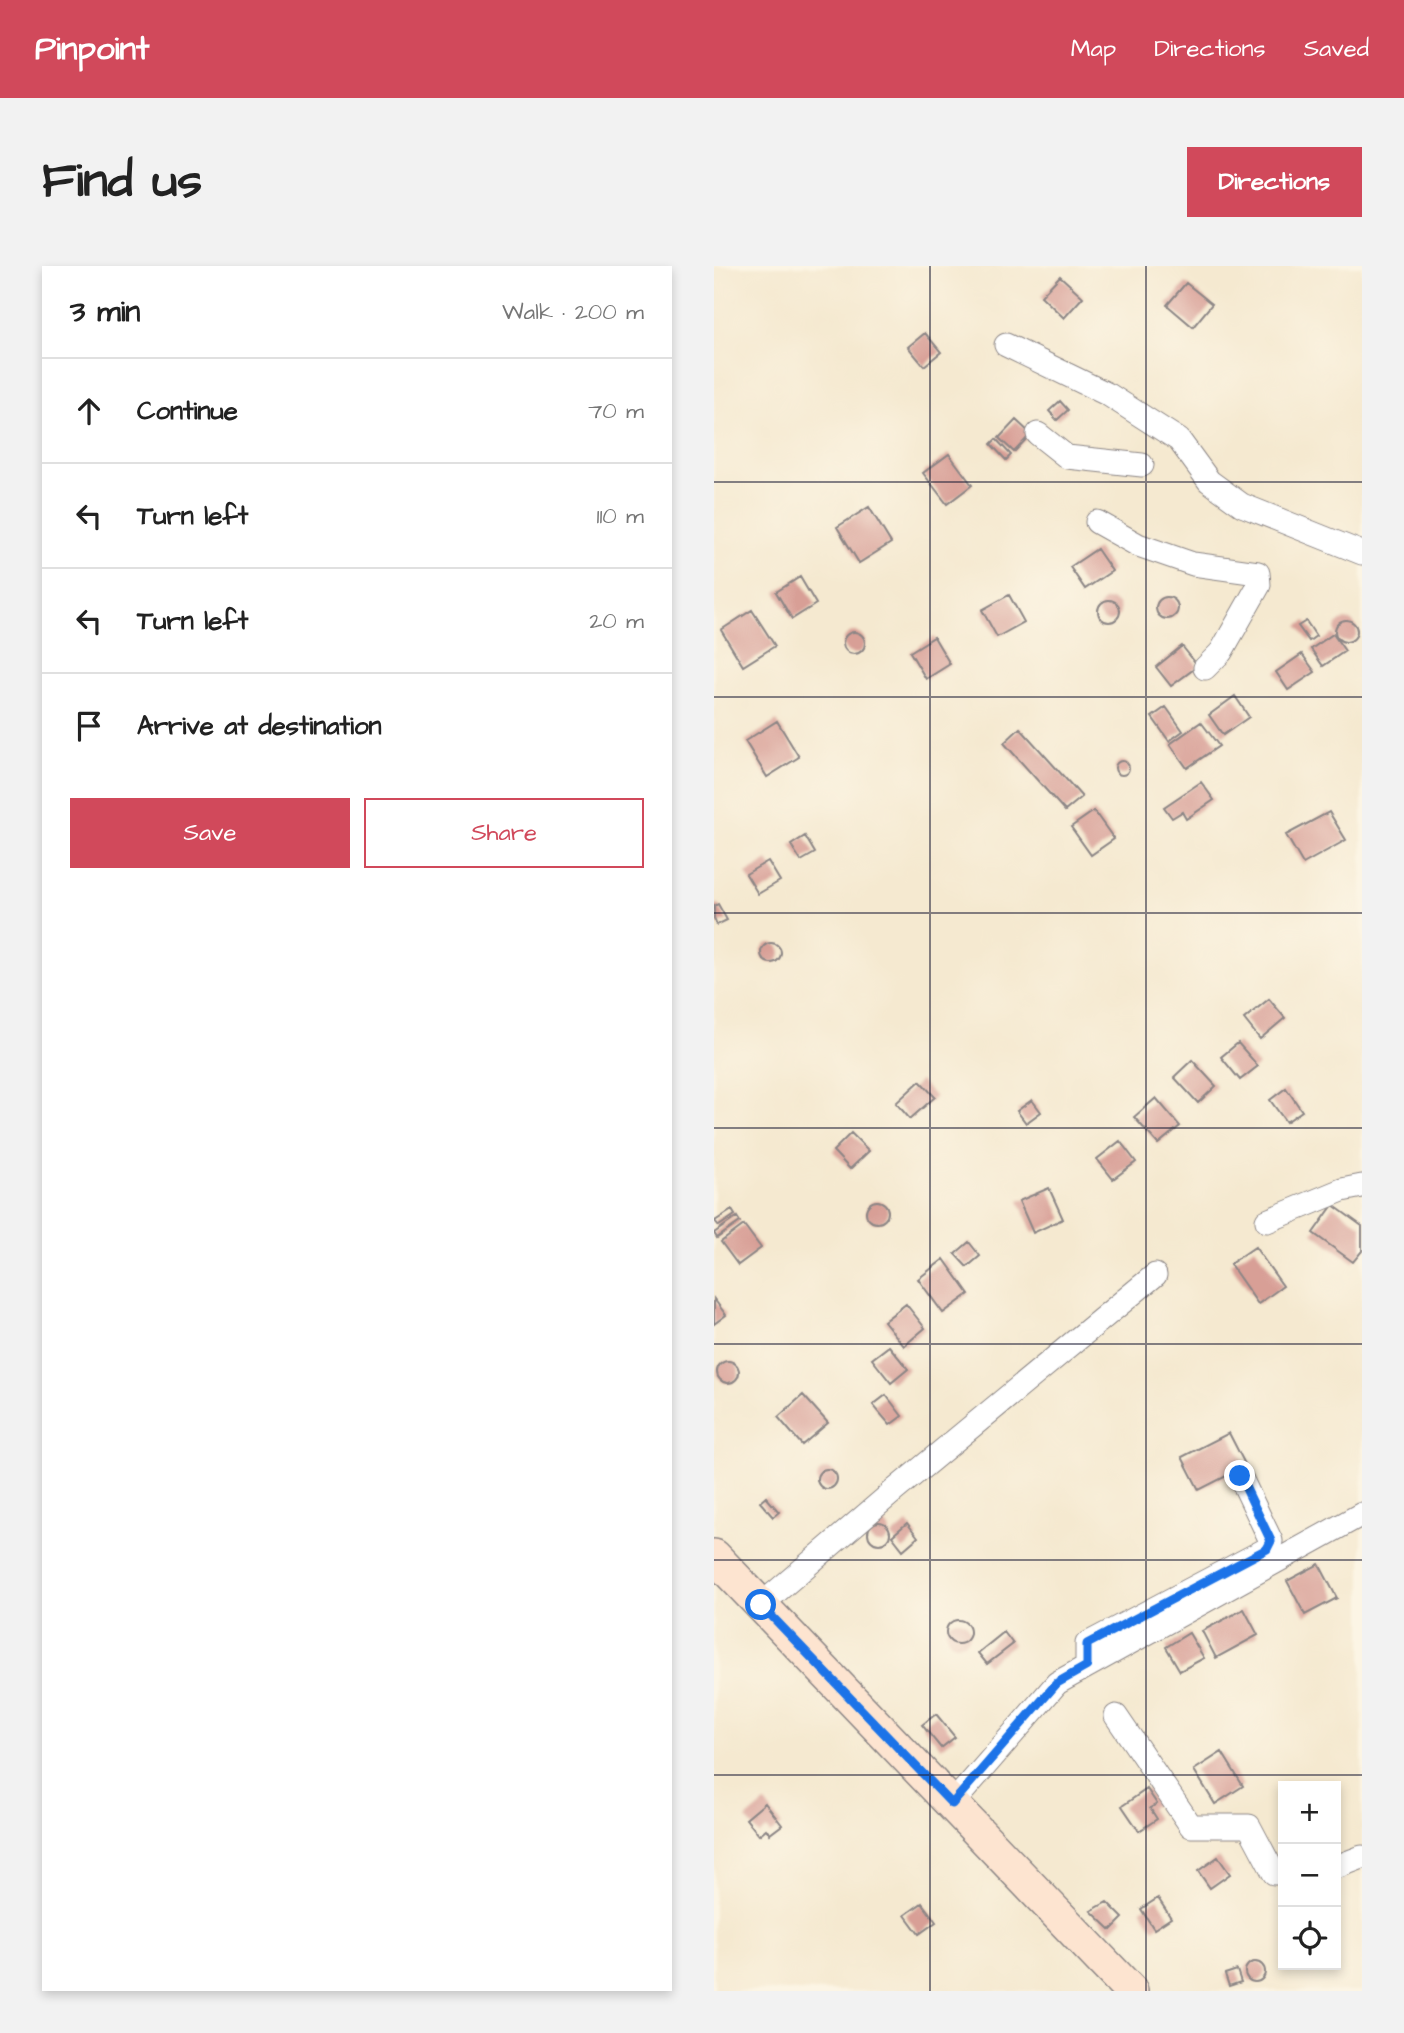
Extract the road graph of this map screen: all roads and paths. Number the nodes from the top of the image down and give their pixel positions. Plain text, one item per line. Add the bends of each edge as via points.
1 (1006, 345) dead end
2 (1038, 434) dead end
3 (1142, 465) dead end
4 (1097, 522) dead end
5 (1362, 553) edge
6 (1205, 668) dead end
7 (1362, 1186) edge
8 (1267, 1221) dead end
9 (1155, 1275) dead end
10 (1240, 1476) dead end
11 (1362, 1514) edge
12 (714, 1556) edge
13 (761, 1605) junction
14 (1087, 1666) junction
15 (1116, 1716) dead end
16 (952, 1804) junction
17 (1362, 1857) edge
18 (1341, 1865) edge
19 (1278, 1873) edge
20 (1131, 1991) edge

1 - 5 street via 1109,395 1179,440 1209,481 1242,505
2 - 3 street via 1067,457
4 - 6 street via 1138,545 1192,564 1258,573 1253,596 1220,652
7 - 8 street
9 - 13 street
10 - 14 street via 1271,1541 1267,1549 1087,1644
11 - 14 street
12 - 13 main road
13 - 16 main road
14 - 16 street via 1057,1683
15 - 19 street via 1191,1826 1249,1826 1274,1873
16 - 20 main road
17 - 18 street

